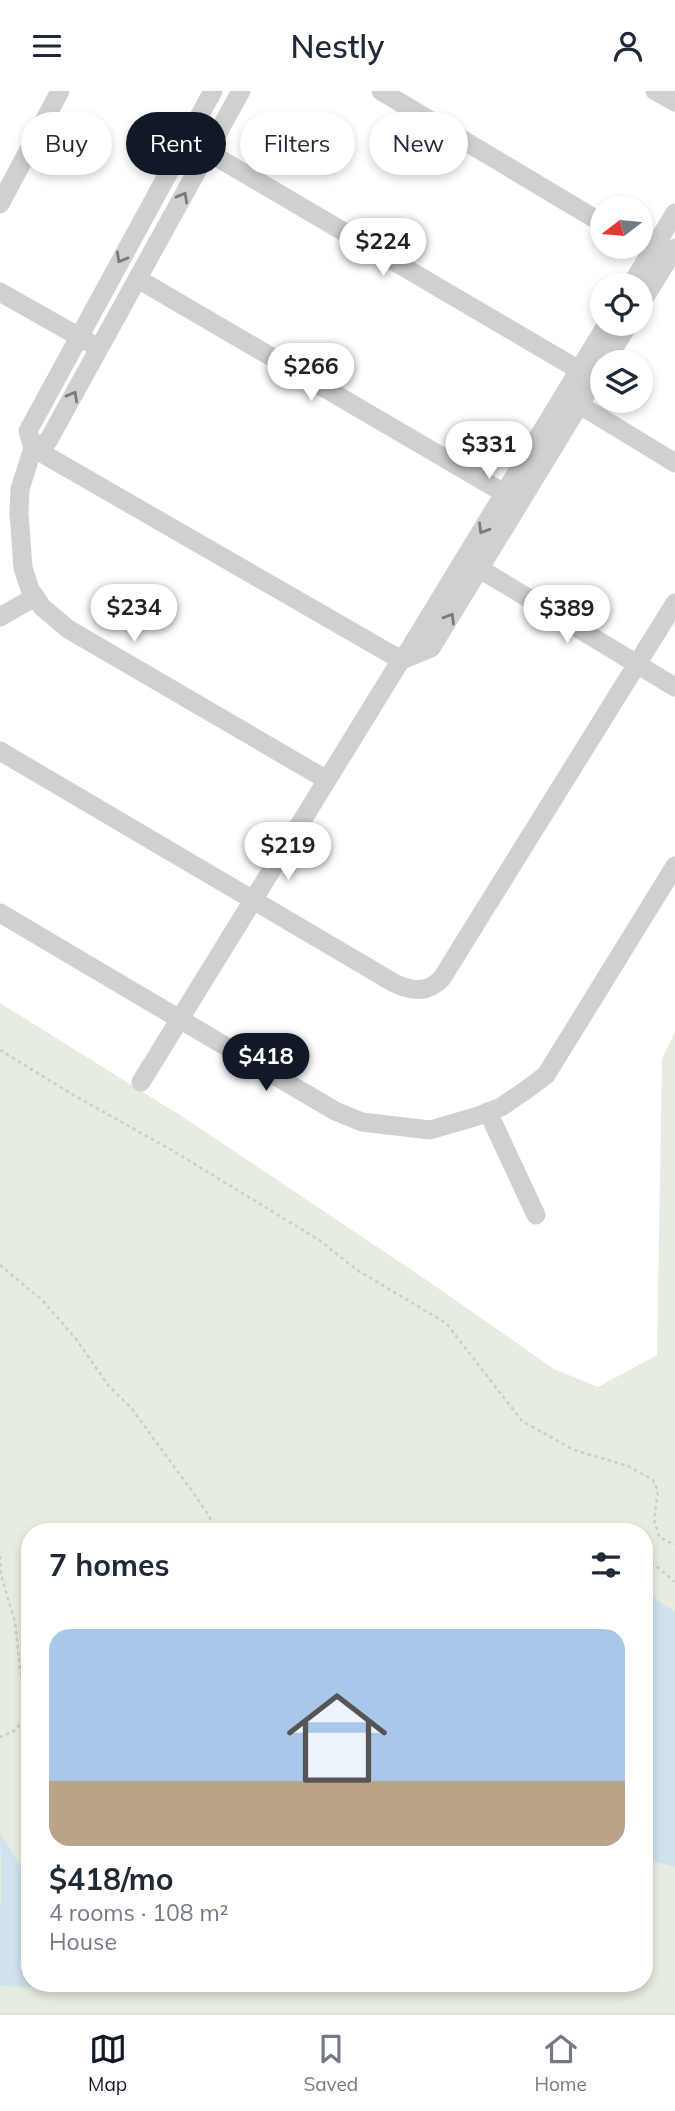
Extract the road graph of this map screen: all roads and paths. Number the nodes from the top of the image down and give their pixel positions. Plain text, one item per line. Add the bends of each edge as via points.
1 (60, 91) edge
2 (213, 91) edge
3 (241, 91) edge
4 (381, 91) edge
5 (655, 91) edge
6 (675, 103) edge
7 (226, 119) edge
8 (226, 163) edge
9 (195, 175) edge
10 (0, 204) edge
11 (675, 213) edge
12 (590, 216) edge
13 (662, 255) edge
14 (643, 273) edge
15 (653, 275) edge
16 (138, 279) junction
17 (0, 292) edge
18 (600, 336) edge
19 (79, 337) junction
20 (100, 348) junction
21 (579, 370) junction
22 (590, 388) edge
23 (580, 405) junction
24 (33, 448) junction
25 (675, 463) edge
26 (504, 493) junction
27 (480, 569) junction
28 (35, 597) junction
29 (675, 603) edge
30 (0, 617) edge
31 (401, 660) junction
32 (637, 664) junction
33 (675, 687) edge
34 (0, 751) edge
35 (327, 780) junction
36 (675, 866) edge
37 (253, 900) junction
38 (0, 913) edge
39 (180, 1019) junction
40 (0, 1050) edge
41 (141, 1082) dead end
42 (488, 1112) junction
43 (536, 1215) dead end
44 (0, 1265) edge
45 (212, 1523) edge
46 (675, 1545) edge
47 (0, 1556) edge
48 (653, 1564) edge
49 (675, 1582) edge
50 (21, 1674) edge
51 (21, 1723) edge
52 (0, 1737) edge

1 - 10 street
2 -> 19 street
3 - 7 street
4 - 12 street
5 - 6 street
8 - 21 street
16 -> 9 street
11 - 13 street
13 - 14 street
13 - 15 street
16 - 20 street
16 - 26 street
17 - 19 street
18 - 21 street
19 - 20 street
19 - 24 street via 28,431
24 -> 20 street via 48,442
21 - 26 street
22 - 23 street
23 - 25 street
23 - 27 street
24 - 28 street via 20,489 19,513 23,568
24 - 31 street
26 -> 31 street
31 -> 27 street via 431,648
27 - 32 street
28 - 30 street
28 - 35 street via 68,629
29 - 32 street
31 - 35 street
32 - 33 street
32 - 37 street via 433,987 406,989
34 - 37 street
35 - 37 street
36 - 42 street via 545,1075
37 - 39 street
38 - 39 street
39 - 41 street
39 - 42 street via 335,1111 362,1122 430,1130
40 - 46 path via 175,1152 446,1322 522,1421 574,1450 628,1466 653,1480 658,1491 654,1519 659,1537
42 - 43 street
44 - 45 path via 42,1300 76,1339
47 - 50 path via 1,1575 16,1622
48 - 49 path
51 - 52 path

